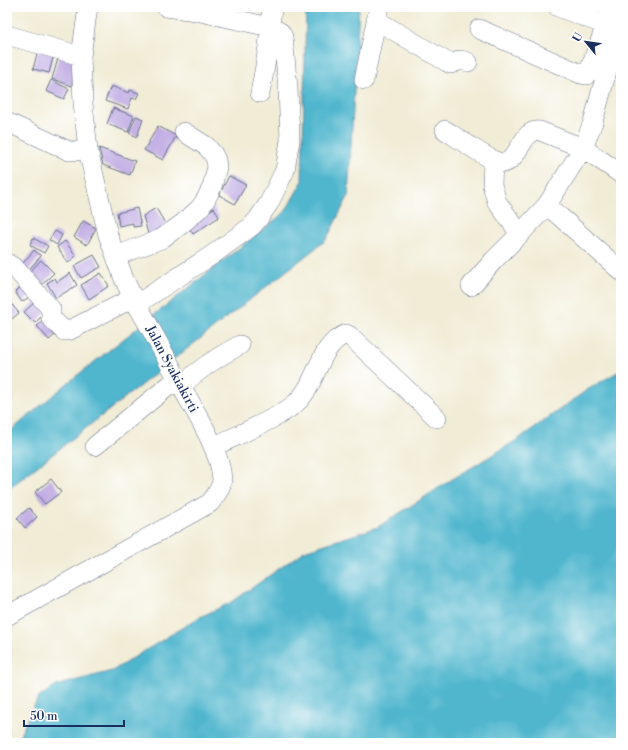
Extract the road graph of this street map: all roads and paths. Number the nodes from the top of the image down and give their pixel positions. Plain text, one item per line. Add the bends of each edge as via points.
1 (88, 7) edge
2 (166, 7) edge
3 (272, 7) edge
4 (558, 7) edge
5 (615, 7) edge
6 (377, 14) edge
7 (270, 27) junction
8 (616, 27) edge
9 (479, 29) dead end
10 (7, 35) edge
11 (81, 56) junction
12 (468, 62) dead end
13 (364, 80) dead end
14 (260, 93) dead end
15 (7, 122) edge
16 (445, 130) dead end
17 (184, 132) dead end
18 (583, 148) junction
19 (88, 150) junction
20 (493, 160) junction
21 (621, 174) edge
22 (547, 205) junction
23 (520, 234) junction
24 (116, 256) junction
25 (10, 269) edge
26 (621, 271) edge
27 (471, 286) dead end
28 (137, 305) junction
29 (240, 345) dead end
30 (177, 379) junction
31 (437, 418) dead end
32 (95, 446) dead end
33 (213, 447) junction
34 (7, 616) edge

1 - 11 street, Jalan Syakiakirti
2 - 7 street
3 - 7 street
4 - 8 street
5 - 8 street
6 - 12 street via 447,62
6 - 13 street
7 - 14 street
7 - 28 street via 280,32 283,37 290,140 285,170 264,212 252,226
8 - 9 street via 586,75
8 - 18 street via 593,122
10 - 11 street
11 - 19 street, Jalan Syakiakirti
15 - 19 street via 70,151
16 - 20 street
17 - 24 street via 206,146 216,160 217,167 212,187 206,199 187,220 160,239
18 - 20 street via 534,130 509,161 503,163
18 - 21 street
18 - 22 street
19 - 24 street, Jalan Syakiakirti via 108,235
20 - 23 street via 492,186 497,202
22 - 23 street
22 - 26 street
23 - 27 street
24 - 28 street, Jalan Syakiakirti
25 - 28 street via 51,309 50,318 64,331
28 - 30 street, Jalan Syakiakirti
29 - 30 street
30 - 32 street
30 - 33 street, Jalan Syakiakirti
31 - 33 street via 346,334 327,349 311,383 297,402 264,423
33 - 34 street, Jalan Syakiakirti via 222,477 216,496 210,503

